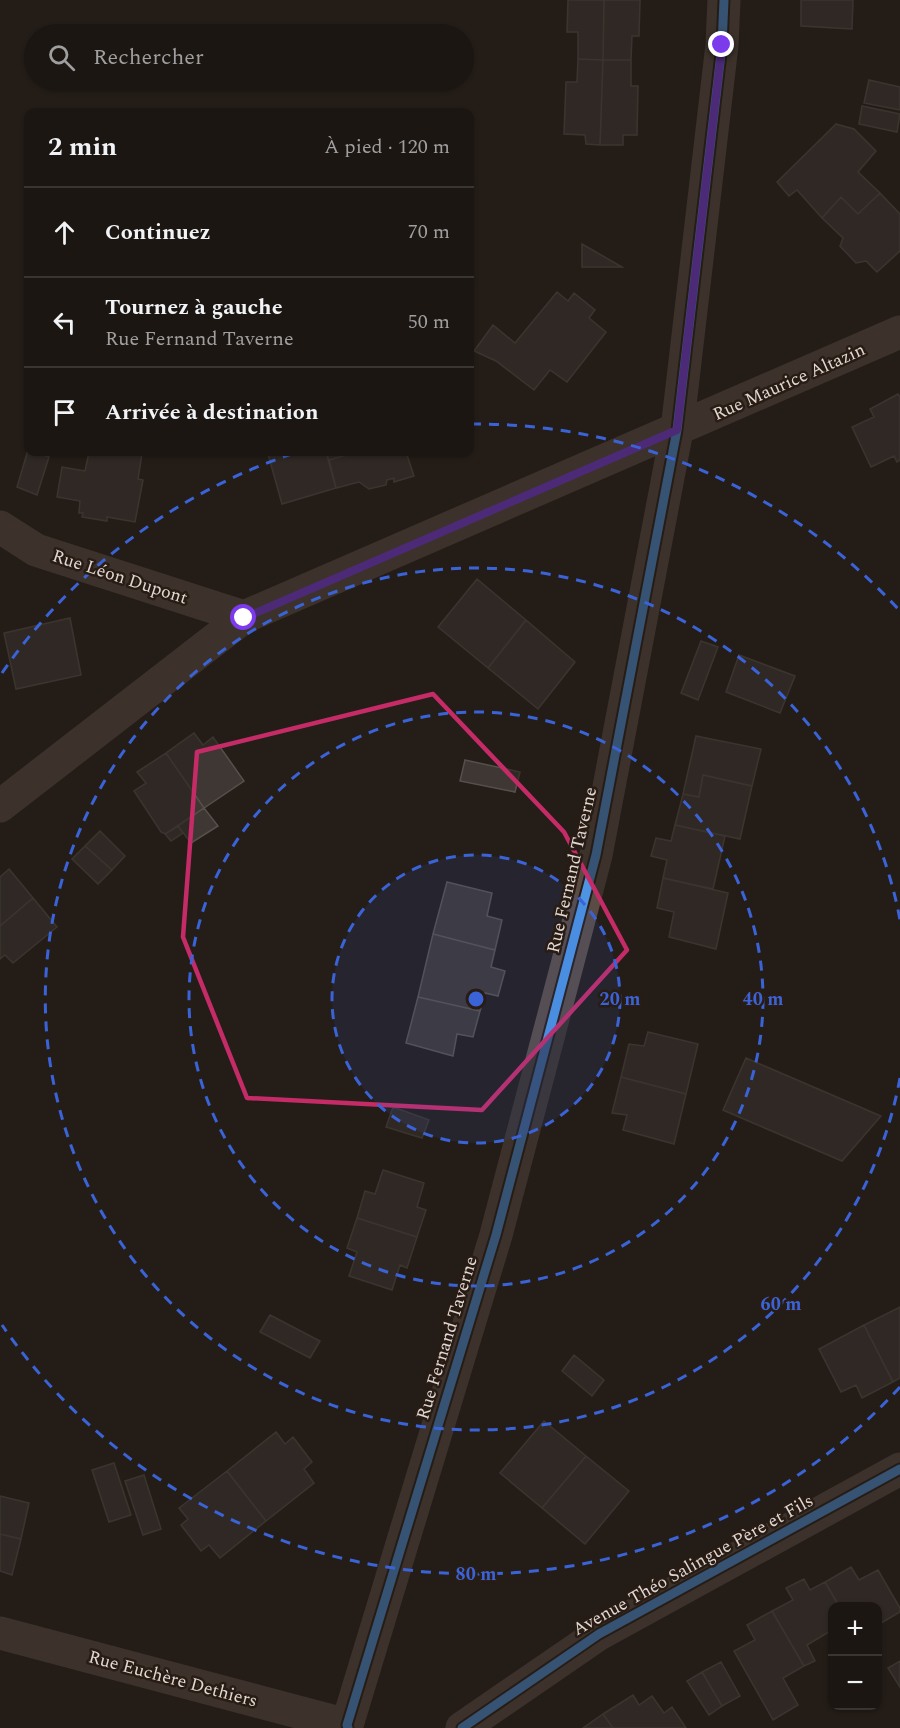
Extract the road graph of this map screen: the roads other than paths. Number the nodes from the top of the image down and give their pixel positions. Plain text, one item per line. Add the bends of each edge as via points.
1 (724, 0) edge
2 (900, 332) edge
3 (677, 430) junction
4 (0, 527) edge
5 (244, 618) junction
6 (0, 806) edge
7 (892, 1473) edge
8 (0, 1633) edge
9 (347, 1727) edge
10 (462, 1728) edge

1 - 3 street, Rue Fernand Taverne
2 - 3 street, Rue Maurice Altazin
3 - 5 street, Rue Maurice Altazin
3 - 9 street, Rue Fernand Taverne via 596,855 496,1235
4 - 5 street, Rue Léon Dupont via 36,550
5 - 6 street, Rue Maurice Altazin
7 - 10 street, Avenue Théo Salingue Père et Fils via 599,1634
8 - 9 street, Rue Euchère Dethiers

